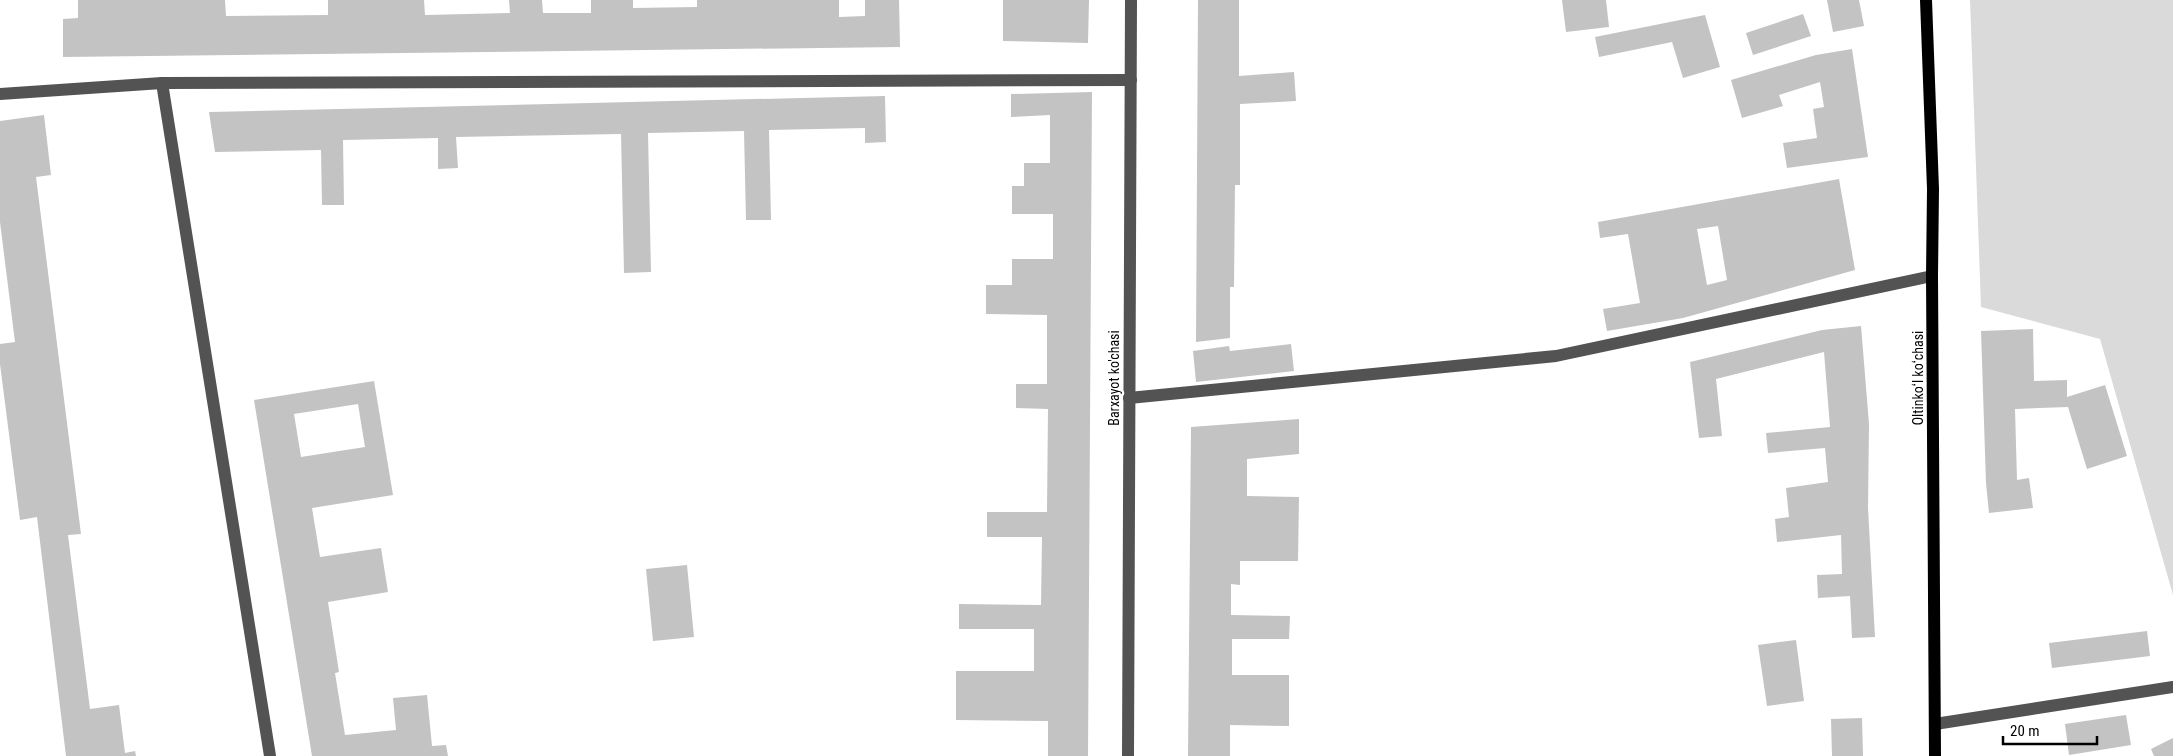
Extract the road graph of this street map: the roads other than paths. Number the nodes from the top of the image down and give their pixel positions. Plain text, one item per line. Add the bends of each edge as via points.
1 (1131, 0) edge
2 (1926, 0) edge
3 (1131, 80) junction
4 (162, 83) junction
5 (0, 94) edge
6 (1932, 276) junction
7 (1129, 398) junction
8 (2173, 687) edge
9 (1935, 724) junction
10 (270, 756) edge
11 (1128, 756) edge
12 (1936, 756) edge

1 - 3 street, Barxayot ko'chasi
2 - 6 main road, Oltinkoʻl koʻchasi via 1933,189
3 - 4 street
3 - 7 street, Barxayot ko'chasi
4 - 5 street
4 - 10 street
6 - 7 street via 1556,356
6 - 9 main road, Oltinkoʻl koʻchasi
7 - 11 street, Barxayot ko'chasi
8 - 9 street
9 - 12 main road, Oltinkoʻl koʻchasi

